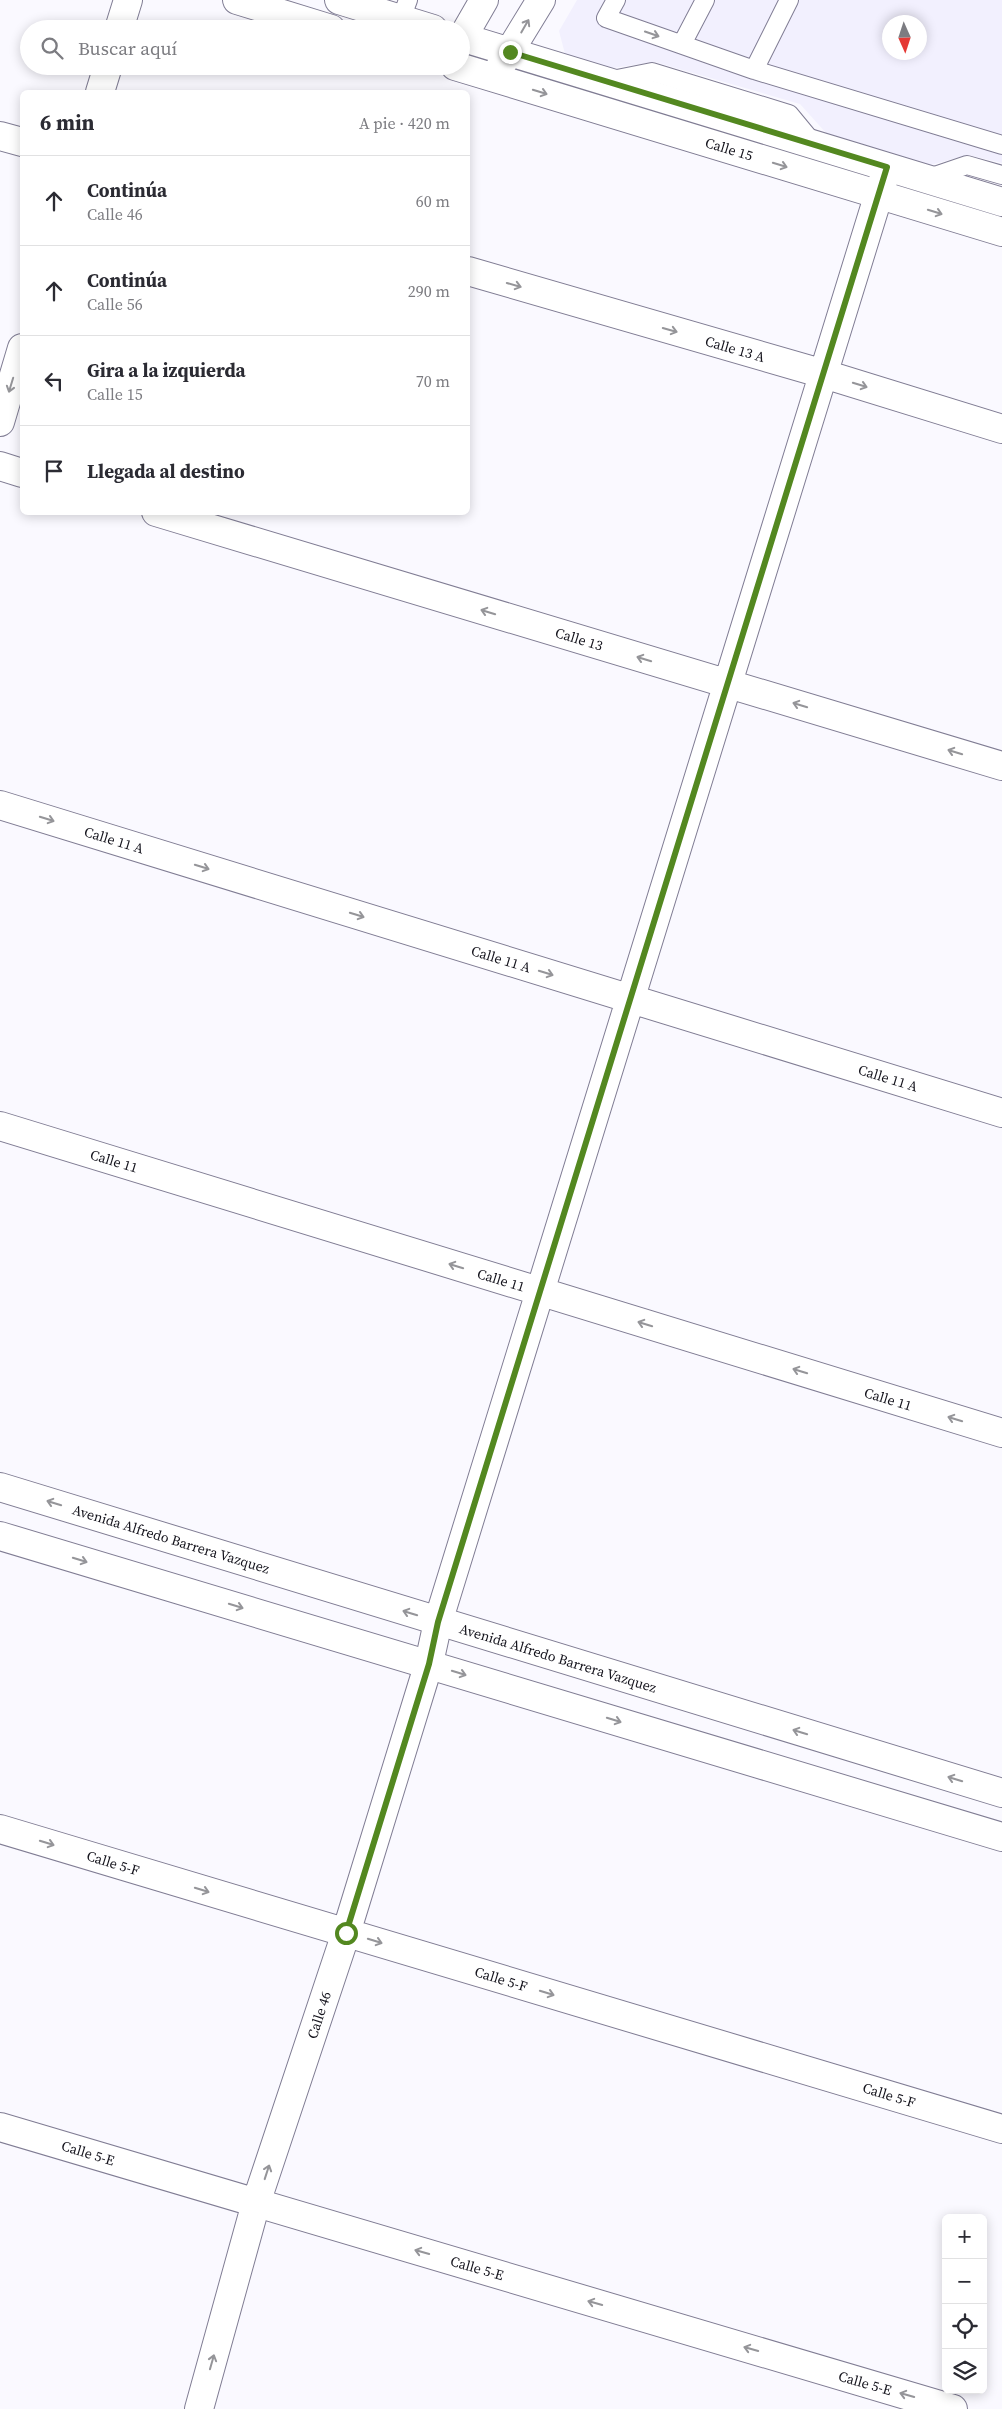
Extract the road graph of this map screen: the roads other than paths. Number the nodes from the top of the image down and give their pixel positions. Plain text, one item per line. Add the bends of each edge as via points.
1 (128, 0) edge
2 (237, 0) edge
3 (339, 0) edge
4 (484, 0) edge
5 (540, 0) edge
6 (616, 0) edge
7 (705, 0) edge
8 (790, 0) edge
9 (405, 10) edge
10 (122, 20) edge
11 (302, 20) edge
12 (420, 20) edge
13 (470, 24) edge
14 (470, 40) edge
15 (682, 44) junction
16 (510, 52) junction
17 (754, 70) junction
18 (470, 71) edge
19 (105, 75) edge
20 (494, 78) junction
21 (101, 90) edge
22 (0, 136) edge
23 (20, 141) edge
24 (1002, 145) edge
25 (887, 167) junction
26 (1002, 175) edge
27 (925, 179) junction
28 (878, 195) junction
29 (1002, 202) edge
30 (1002, 232) edge
31 (470, 272) edge
32 (20, 355) edge
33 (824, 374) junction
34 (0, 422) edge
35 (1002, 429) edge
36 (0, 466) edge
37 (20, 472) edge
38 (166, 515) edge
39 (728, 684) junction
40 (1002, 766) edge
41 (0, 805) edge
42 (630, 999) junction
43 (1002, 1113) edge
44 (0, 1126) edge
45 (540, 1292) junction
46 (1002, 1433) edge
47 (0, 1487) edge
48 (0, 1536) edge
49 (438, 1622) junction
50 (429, 1664) junction
51 (1002, 1793) edge
52 (0, 1829) edge
53 (1002, 1837) edge
54 (346, 1933) junction
55 (0, 2127) edge
56 (1002, 2129) edge
57 (256, 2203) junction
58 (199, 2409) edge
59 (953, 2409) edge

1 - 10 street
2 - 11 street
3 - 9 street
4 - 13 street
16 -> 5 street
6 -> 15 lane via 606,18
7 - 15 lane
8 - 17 lane
9 - 12 street
14 - 16 street, Calle 15
15 - 17 lane
16 - 20 street
16 - 25 street, Calle 15
17 - 24 lane
18 - 20 street, Calle 15
19 - 21 street
20 -> 28 street, Calle 15
22 - 23 street
25 - 27 street, Calle 15
25 - 28 street, Calle 46
26 - 27 lane via 967,165
27 - 29 street, Calle 15
28 -> 30 street, Calle 15
28 - 33 street, Calle 46
31 -> 33 street, Calle 13 A
32 -> 34 street
33 -> 35 street, Calle 13 A
33 - 39 street, Calle 46
36 - 37 street
39 -> 38 street, Calle 13
40 -> 39 street, Calle 13
39 - 42 street, Calle 46
41 -> 42 street, Calle 11 A
42 - 43 street, Calle 11 A
42 - 45 street, Calle 46
45 -> 44 street, Calle 11
46 -> 45 street, Calle 11
45 - 49 street, Calle 46
49 -> 47 street, Avenida Alfredo Barrera Vazquez
48 -> 50 street
49 - 50 street, Calle 46
51 -> 49 street, Avenida Alfredo Barrera Vazquez
50 -> 53 street
50 - 54 street, Calle 46
52 -> 54 street, Calle 5-F
54 -> 56 street, Calle 5-F
57 -> 54 street, Calle 46
55 - 57 street, Calle 5-E
58 -> 57 street, Calle 46
59 -> 57 street, Calle 5-E

